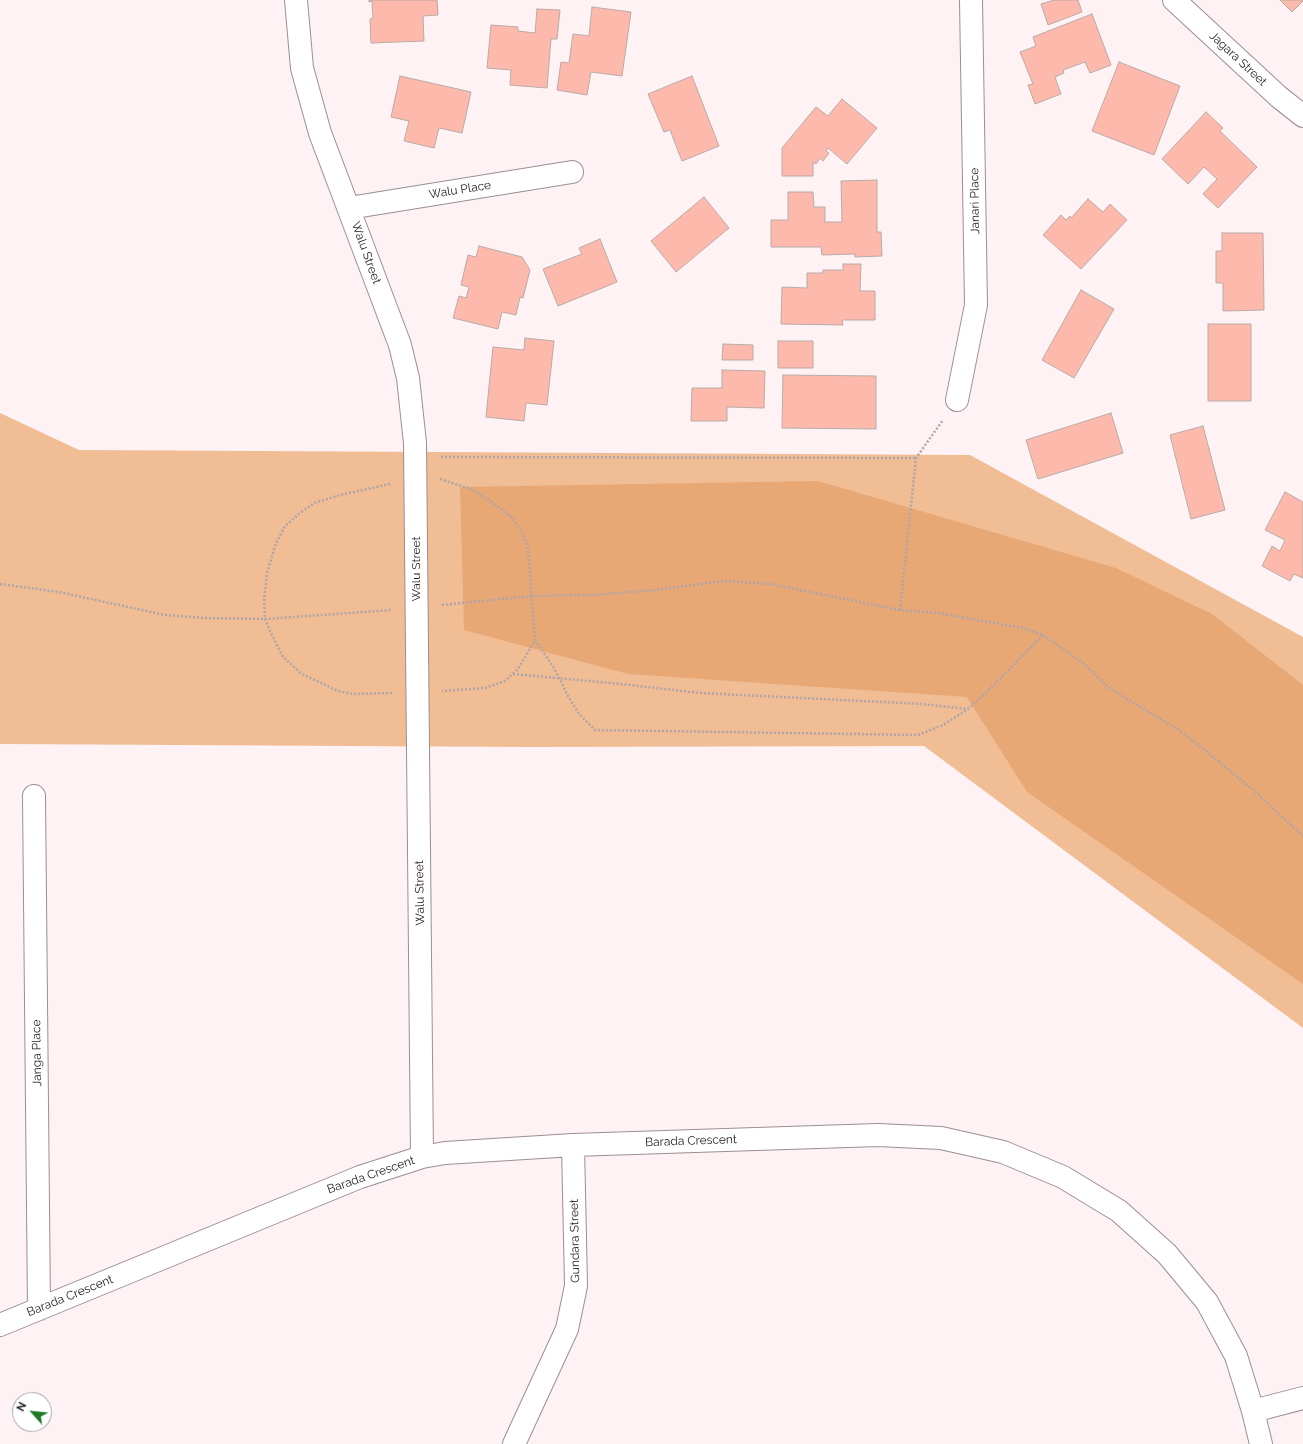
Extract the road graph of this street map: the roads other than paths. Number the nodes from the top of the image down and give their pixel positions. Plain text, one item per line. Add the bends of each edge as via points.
1 (296, 0) edge
2 (971, 0) edge
3 (1174, 0) edge
4 (1303, 116) edge
5 (572, 172) dead end
6 (349, 208) junction
7 (957, 400) road end
8 (34, 796) dead end
9 (572, 1146) junction
10 (422, 1157) junction
11 (40, 1309) junction
12 (0, 1325) edge
13 (1303, 1398) edge
14 (1253, 1411) junction
15 (514, 1444) edge
16 (1261, 1444) edge

1 - 6 street, Walu Street via 302,68 320,133
2 - 7 street, Janari Place via 976,305
3 - 4 street, Jagara Street
5 - 6 street, Walu Place
6 - 10 street, Walu Street via 402,351 410,392 415,443
8 - 11 street, Janga Place
9 - 10 street, Barada Crescent via 445,1153
9 - 14 street, Barada Crescent via 878,1135 941,1138 1003,1152 1063,1177 1119,1211 1167,1254 1207,1302 1236,1356
9 - 15 street, Gundara Street via 576,1286 567,1329
10 - 11 street, Barada Crescent via 360,1177
11 - 12 street, Barada Crescent
13 - 14 street
14 - 16 street, Barada Crescent

